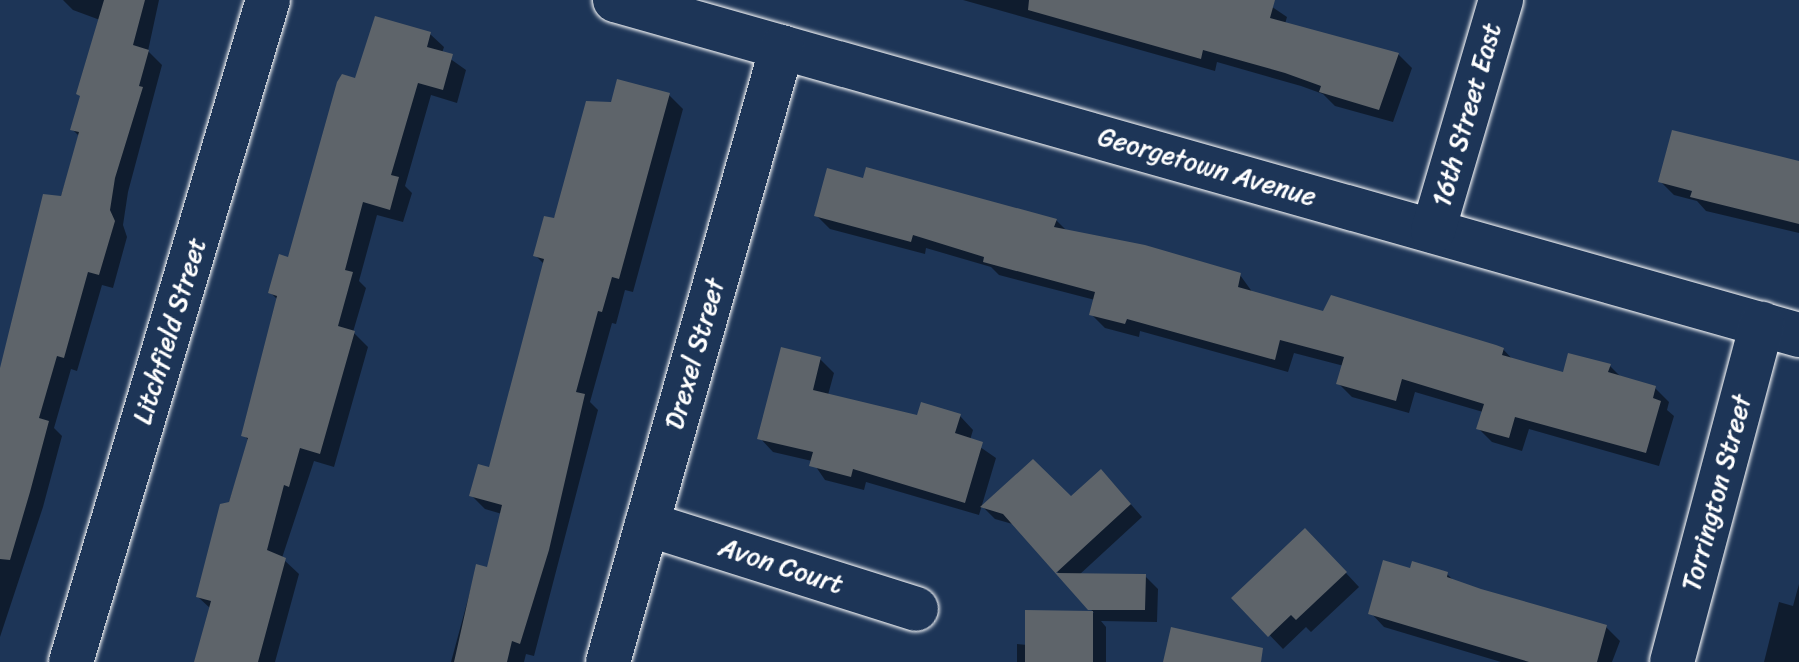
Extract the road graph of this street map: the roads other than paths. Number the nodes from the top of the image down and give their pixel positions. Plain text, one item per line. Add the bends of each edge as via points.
1 (268, 0) edge
2 (615, 0) edge
3 (1501, 0) edge
4 (782, 47) junction
5 (1433, 231) junction
6 (1780, 329) edge
7 (647, 524) junction
8 (916, 609) dead end
9 (71, 662) edge
10 (608, 662) edge
11 (1672, 662) edge

1 - 9 street, Litchfield Street
2 - 4 street, Georgetown Avenue
3 - 5 street, 16th Street East
4 - 5 street, Georgetown Avenue
4 - 7 street, Drexel Street
5 - 6 street, Georgetown Avenue
6 - 11 street, Torrington Street
7 - 8 street, Avon Court
7 - 10 street, Drexel Street

